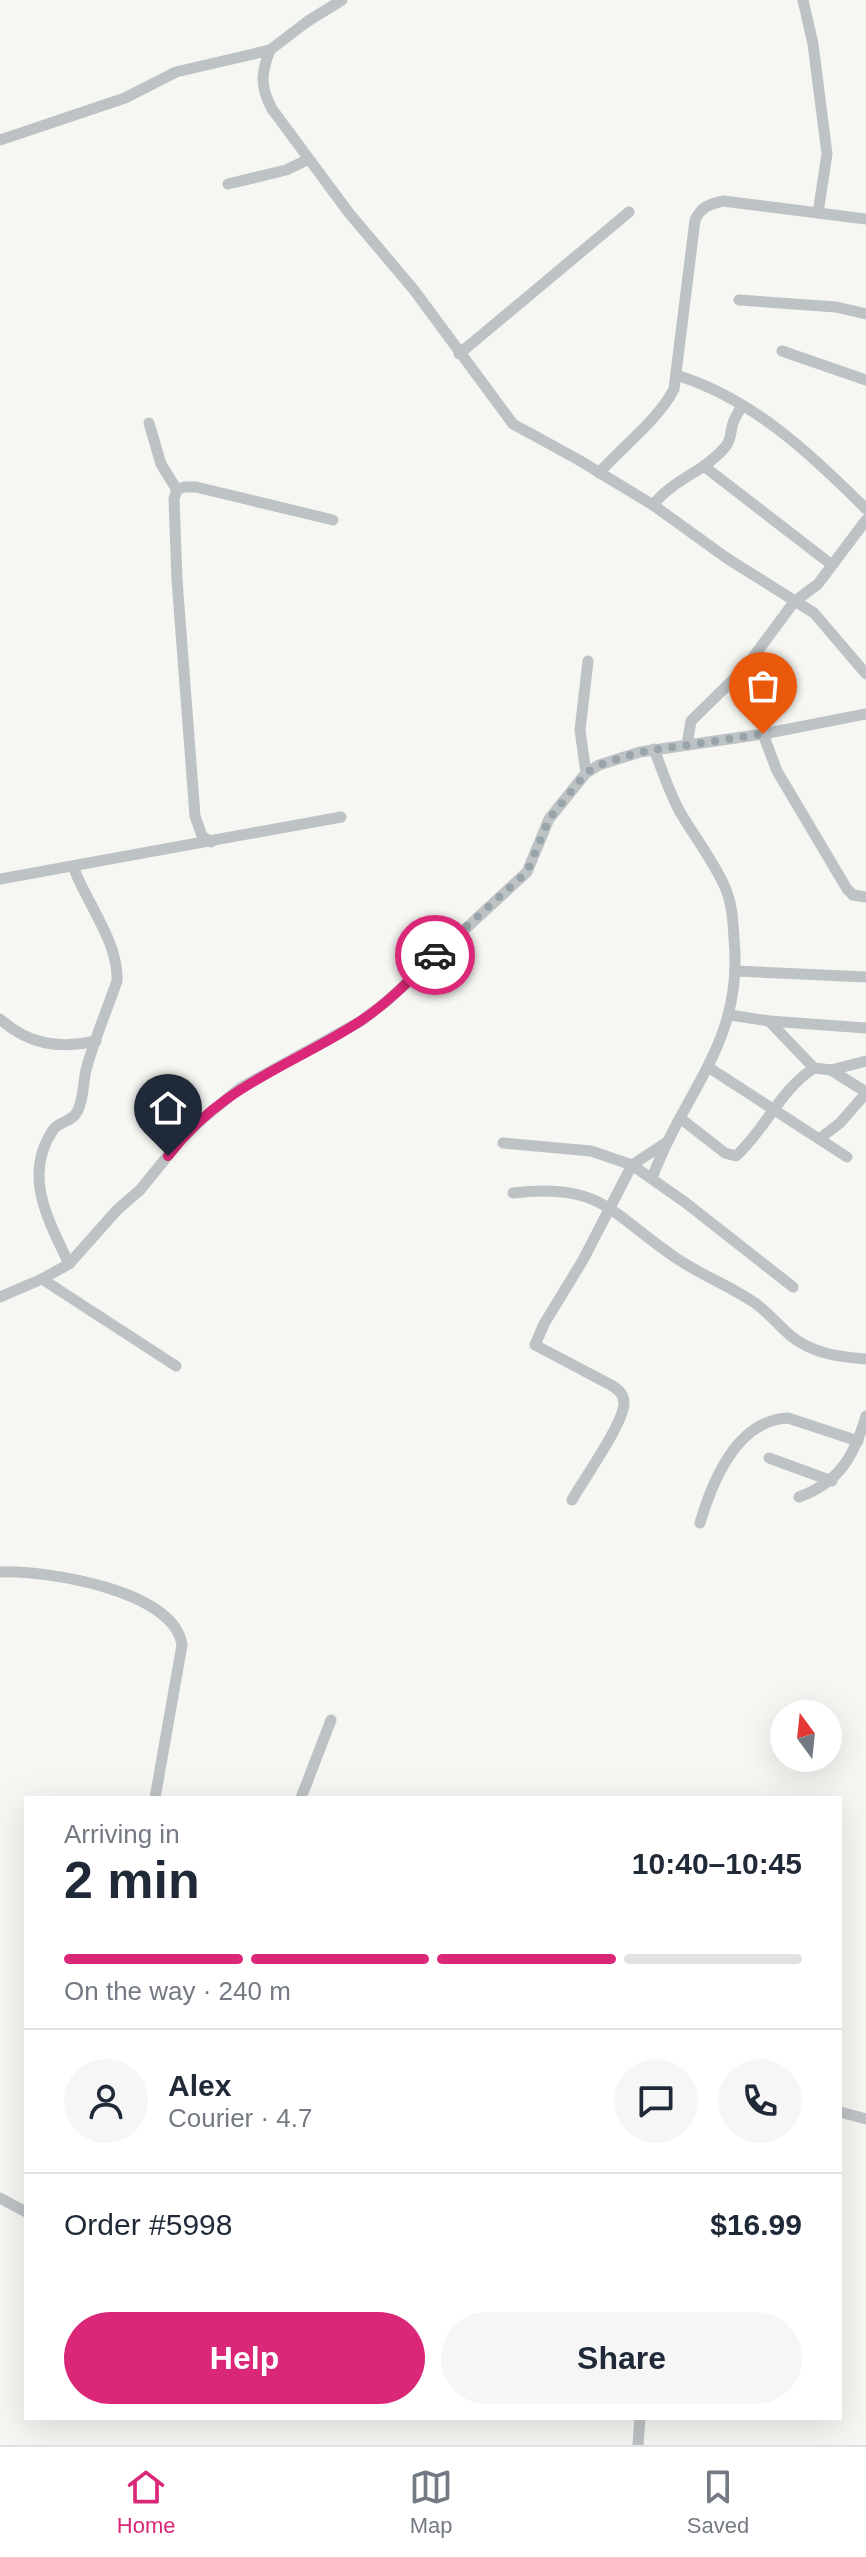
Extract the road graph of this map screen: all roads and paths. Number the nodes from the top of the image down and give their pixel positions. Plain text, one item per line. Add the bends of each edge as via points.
1 (342, 0) edge
2 (803, 0) edge
3 (270, 50) junction
4 (249, 55) junction
5 (262, 72) junction
6 (0, 140) edge
7 (307, 160) junction
8 (228, 184) dead end
9 (629, 212) dead end
10 (818, 213) junction
11 (866, 219) edge
12 (739, 300) dead end
13 (866, 314) edge
14 (782, 351) dead end
15 (459, 354) junction
16 (676, 375) junction
17 (866, 380) edge
18 (742, 406) junction
19 (149, 423) dead end
20 (705, 467) junction
21 (599, 473) junction
22 (177, 490) junction
23 (653, 505) junction
24 (866, 509) edge
25 (333, 520) dead end
26 (866, 520) edge
27 (832, 565) junction
28 (794, 602) junction
29 (588, 661) dead end
30 (866, 674) edge
31 (866, 714) edge
32 (763, 734) junction
33 (687, 745) junction
34 (654, 749) junction
35 (586, 773) junction
36 (341, 817) dead end
37 (211, 842) junction
38 (73, 866) junction
39 (0, 879) edge
40 (866, 897) edge
41 (737, 971) junction
42 (866, 977) edge
43 (730, 1015) junction
44 (0, 1019) edge
45 (769, 1021) junction
46 (866, 1028) edge
47 (96, 1041) junction
48 (866, 1061) edge
49 (708, 1067) junction
50 (814, 1068) junction
51 (831, 1070) junction
52 (866, 1092) edge
53 (773, 1110) junction
54 (680, 1118) junction
55 (819, 1139) junction
56 (503, 1143) dead end
57 (664, 1144) junction
58 (847, 1157) dead end
59 (632, 1165) junction
60 (652, 1178) junction
61 (513, 1193) dead end
62 (610, 1207) junction
63 (69, 1264) junction
64 (42, 1279) junction
65 (793, 1287) dead end
66 (0, 1297) edge
67 (866, 1359) edge
68 (176, 1366) dead end
69 (866, 1416) edge
70 (858, 1441) junction
71 (769, 1458) dead end
72 (832, 1481) junction
73 (799, 1497) dead end
74 (572, 1500) dead end
75 (700, 1523) dead end
76 (0, 1572) edge
77 (331, 1720) dead end
78 (155, 1796) edge
79 (302, 1796) edge
80 (842, 2113) edge
81 (866, 2119) edge
82 (0, 2198) edge
83 (24, 2211) edge
84 (640, 2420) edge
85 (638, 2445) edge

1 - 3 street
2 - 10 street via 827,154
3 - 4 street
3 - 5 street
4 - 5 street
4 - 6 street via 176,72 125,98
5 - 7 street via 264,94
7 - 8 street
7 - 15 street via 414,290
9 - 15 street
10 - 11 street
10 - 16 street via 723,201 699,210
12 - 13 street
14 - 17 street
15 - 21 street via 513,424
16 - 18 street
16 - 21 street via 669,399
18 - 20 street via 729,442
18 - 24 street via 794,442
19 - 22 street via 161,464
20 - 23 street via 671,486
20 - 27 street
21 - 23 street
22 - 25 street via 196,487
22 - 37 street via 177,580 195,816 202,836
23 - 28 street
26 - 27 street
27 - 28 street
28 - 30 street via 814,613
28 - 33 street via 746,667 691,721
29 - 35 street via 580,730
31 - 32 street
32 - 33 street
32 - 40 street via 783,782 847,889
33 - 34 street
34 - 35 street via 622,756
34 - 41 street via 678,807 725,887
35 - 63 street via 549,819 518,882 361,1021 240,1088 200,1121
36 - 37 street
37 - 38 street
38 - 39 street
38 - 47 street via 118,967
41 - 42 street
41 - 43 street
43 - 45 street
43 - 49 street
44 - 47 street via 34,1042 59,1046
45 - 46 street
45 - 50 street
47 - 63 street via 76,1115 53,1131 38,1174 42,1205
48 - 51 street
49 - 53 street
49 - 54 street
50 - 51 street
50 - 53 street
51 - 52 street
52 - 55 street
53 - 54 street via 736,1156
53 - 55 street
54 - 57 street
55 - 58 street
56 - 59 street via 591,1151
57 - 59 street
57 - 60 street
59 - 60 street
59 - 62 street
60 - 65 street
61 - 62 street via 565,1191
62 - 67 street via 675,1257 756,1304 811,1349
62 - 74 street via 535,1345 618,1389 623,1397 610,1438
63 - 64 street
64 - 66 street
64 - 68 street
69 - 70 street
70 - 72 street
70 - 75 street via 788,1418 764,1423 732,1453
71 - 72 street
72 - 73 street
76 - 78 street via 84,1581 154,1608 176,1628 182,1645
77 - 79 street
80 - 81 street
82 - 83 street
84 - 85 street

